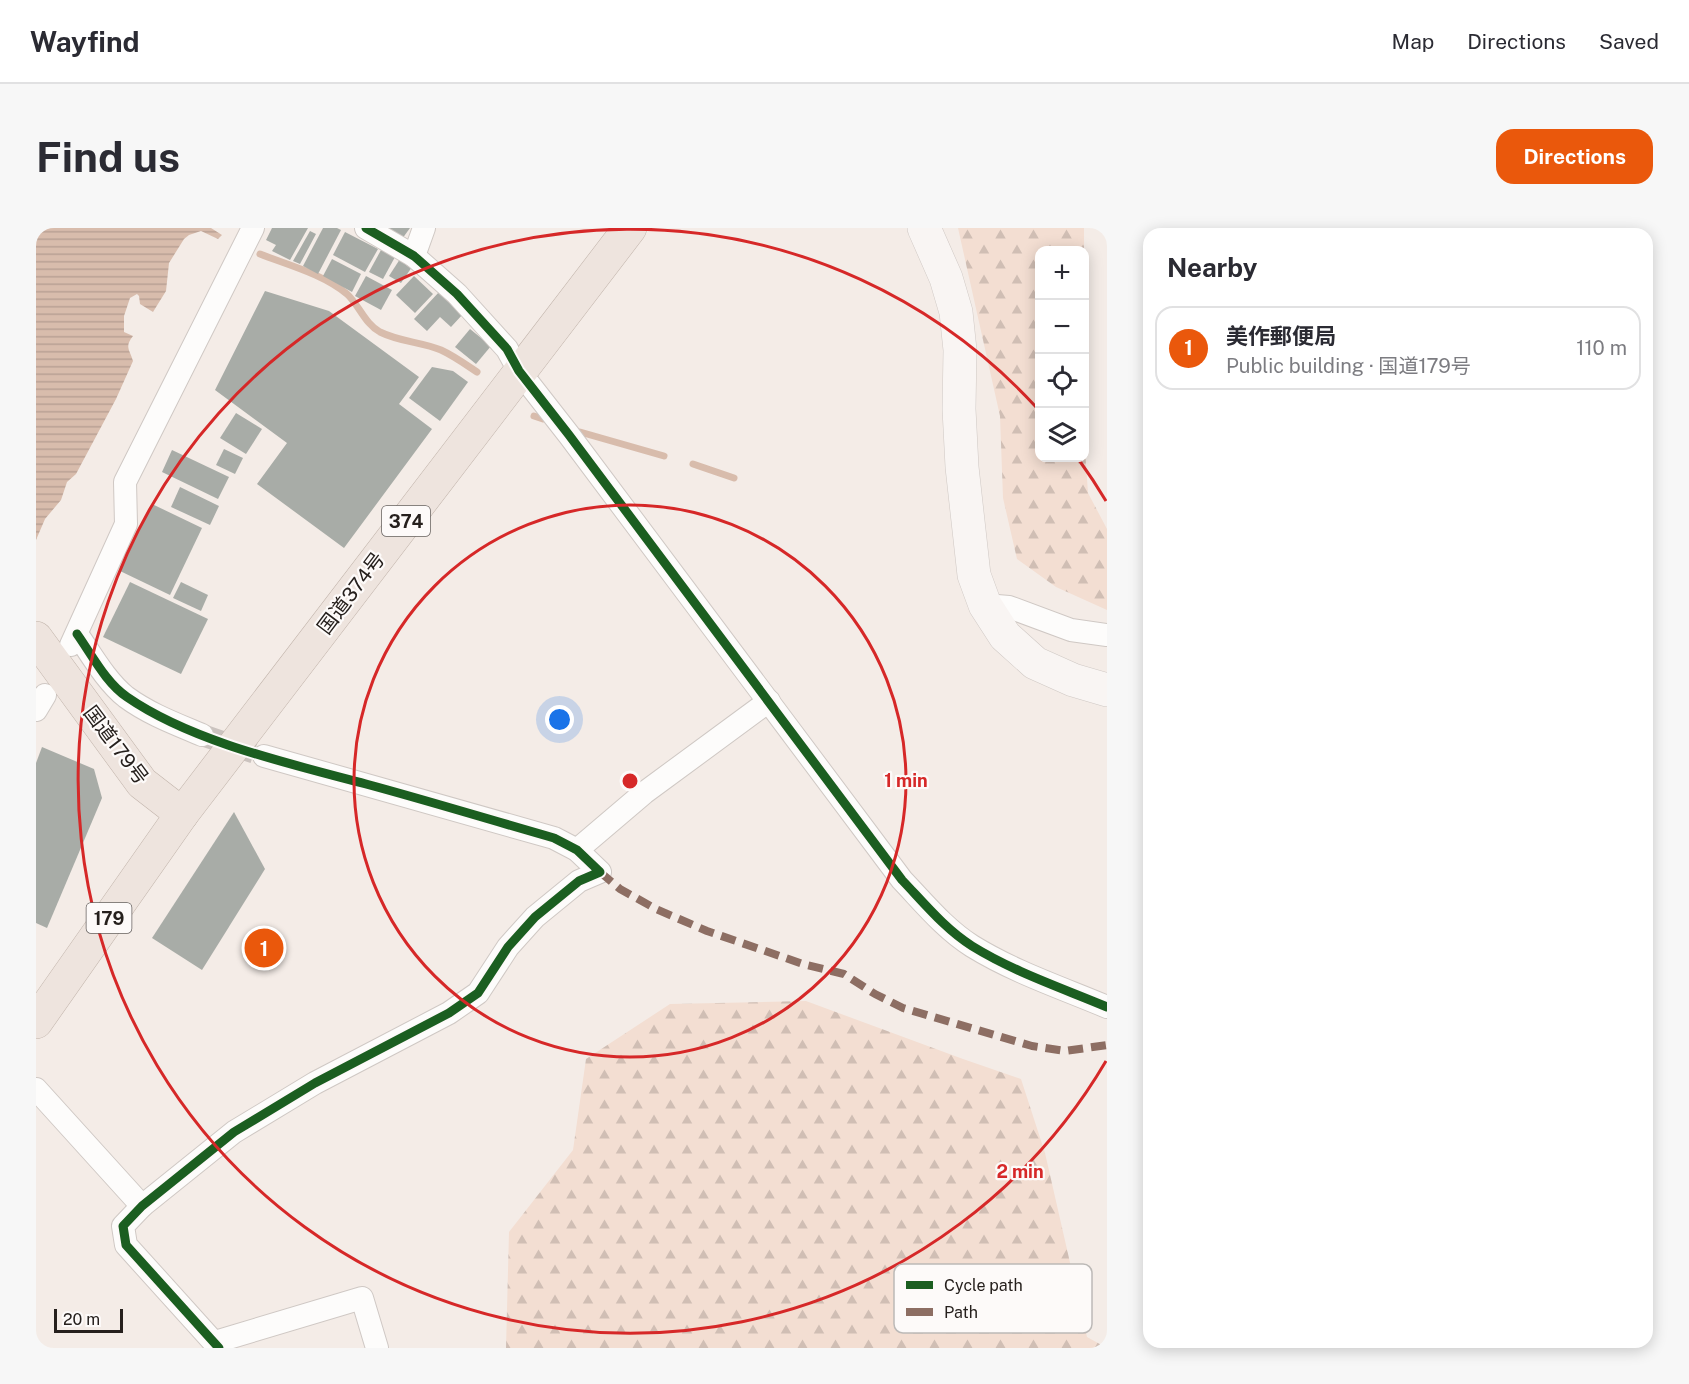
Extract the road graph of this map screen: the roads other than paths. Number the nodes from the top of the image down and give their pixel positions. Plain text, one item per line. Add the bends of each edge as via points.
1 (253, 228) edge
2 (366, 228) edge
3 (424, 228) edge
4 (630, 228) edge
5 (924, 228) edge
6 (414, 256) junction
7 (519, 371) junction
8 (984, 605) junction
9 (1107, 635) edge
10 (37, 638) edge
11 (1107, 690) edge
12 (769, 701) junction
13 (202, 735) tunnel mouth
14 (264, 756) tunnel mouth
15 (182, 814) junction
16 (577, 850) junction
17 (1107, 1007) edge
18 (36, 1022) edge
19 (36, 1089) edge
20 (142, 1206) junction
21 (217, 1345) edge
22 (377, 1348) edge

1 - 13 street via 125,482 126,524 74,639 126,696 158,716
2 - 6 street
3 - 6 street
4 - 7 highway, 国道374号 / 374
5 - 8 street via 956,312 962,467 974,575
6 - 7 street via 457,294 507,349
7 - 12 street
7 - 15 highway, 国道374号 / 374
8 - 9 street via 1009,607 1071,630
8 - 11 street via 1005,636 1035,663
10 - 15 highway, 国道179号 via 142,783
12 - 16 street via 644,793
12 - 17 street via 902,879 944,924 972,946
14 - 16 street via 554,838
15 - 18 highway, 179
16 - 20 street via 600,872 579,881 536,917 508,947 478,993 449,1013 315,1083 234,1132
19 - 20 street
20 - 21 street via 123,1226 126,1245
21 - 22 street via 362,1298

